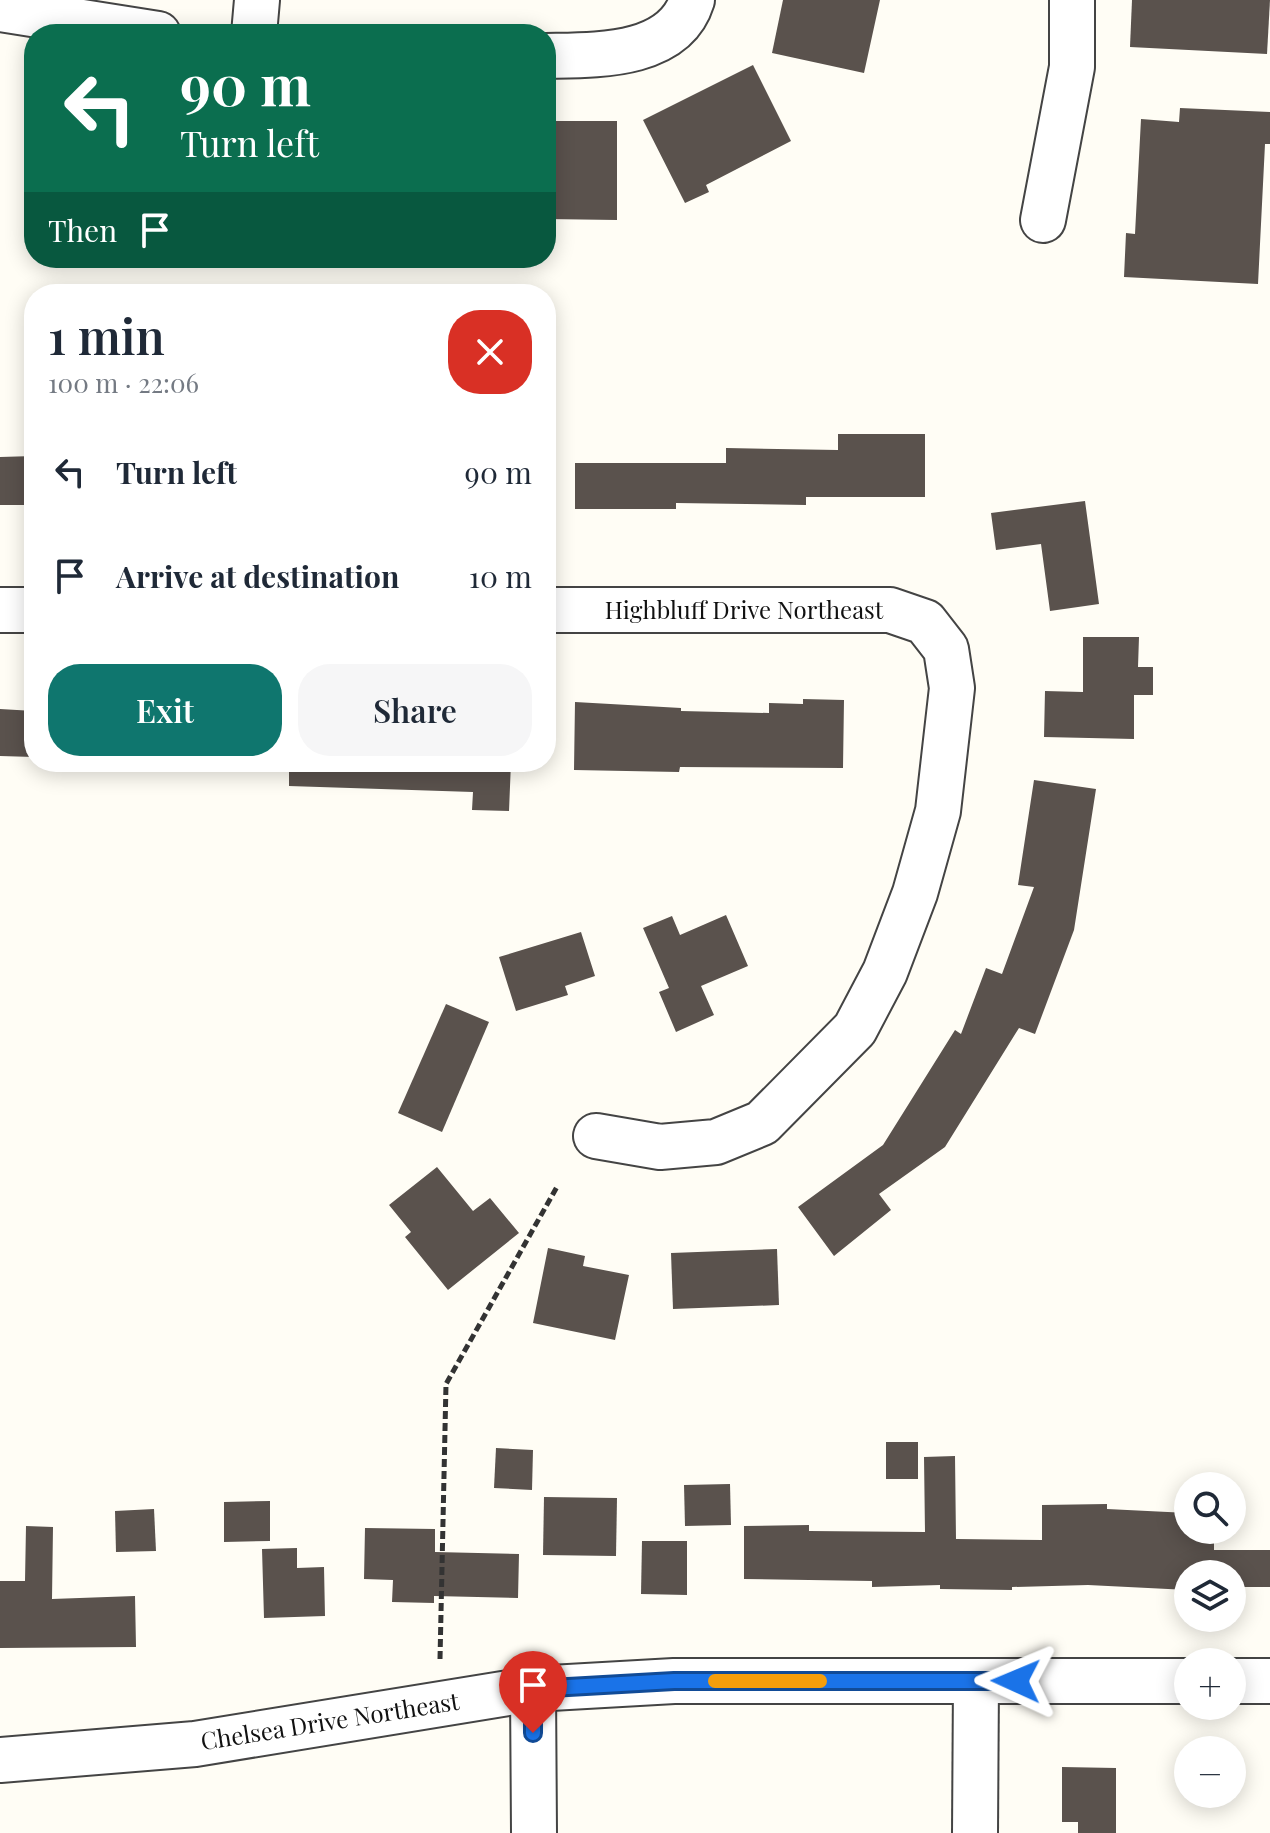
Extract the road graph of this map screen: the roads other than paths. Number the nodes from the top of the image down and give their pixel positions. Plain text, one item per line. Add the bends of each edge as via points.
1 (257, 0) edge
2 (692, 0) edge
3 (1072, 0) edge
4 (0, 9) edge
5 (95, 24) edge
6 (255, 24) edge
7 (556, 56) edge
8 (1043, 220) dead end
9 (0, 610) edge
10 (24, 610) edge
11 (556, 610) edge
12 (596, 1136) dead end
13 (976, 1681) junction
14 (1174, 1681) edge
15 (1246, 1681) edge
16 (1270, 1681) edge
17 (533, 1689) junction
18 (0, 1760) edge
19 (534, 1833) edge
20 (975, 1833) edge

1 - 6 street
2 - 7 street via 681,24 653,44 598,55
3 - 8 street via 1072,67
4 - 5 street
9 - 10 street
11 - 12 street, Highbluff Drive Northeast via 890,610 925,622 946,649 952,688 938,811 919,879 885,972 855,1029 762,1123 716,1142 660,1147
13 - 14 street, Chelsea Drive Northeast
13 - 17 street, Chelsea Drive Northeast via 674,1681
13 - 20 street
15 - 16 street
17 - 18 street, Chelsea Drive Northeast via 195,1744
17 - 19 street

